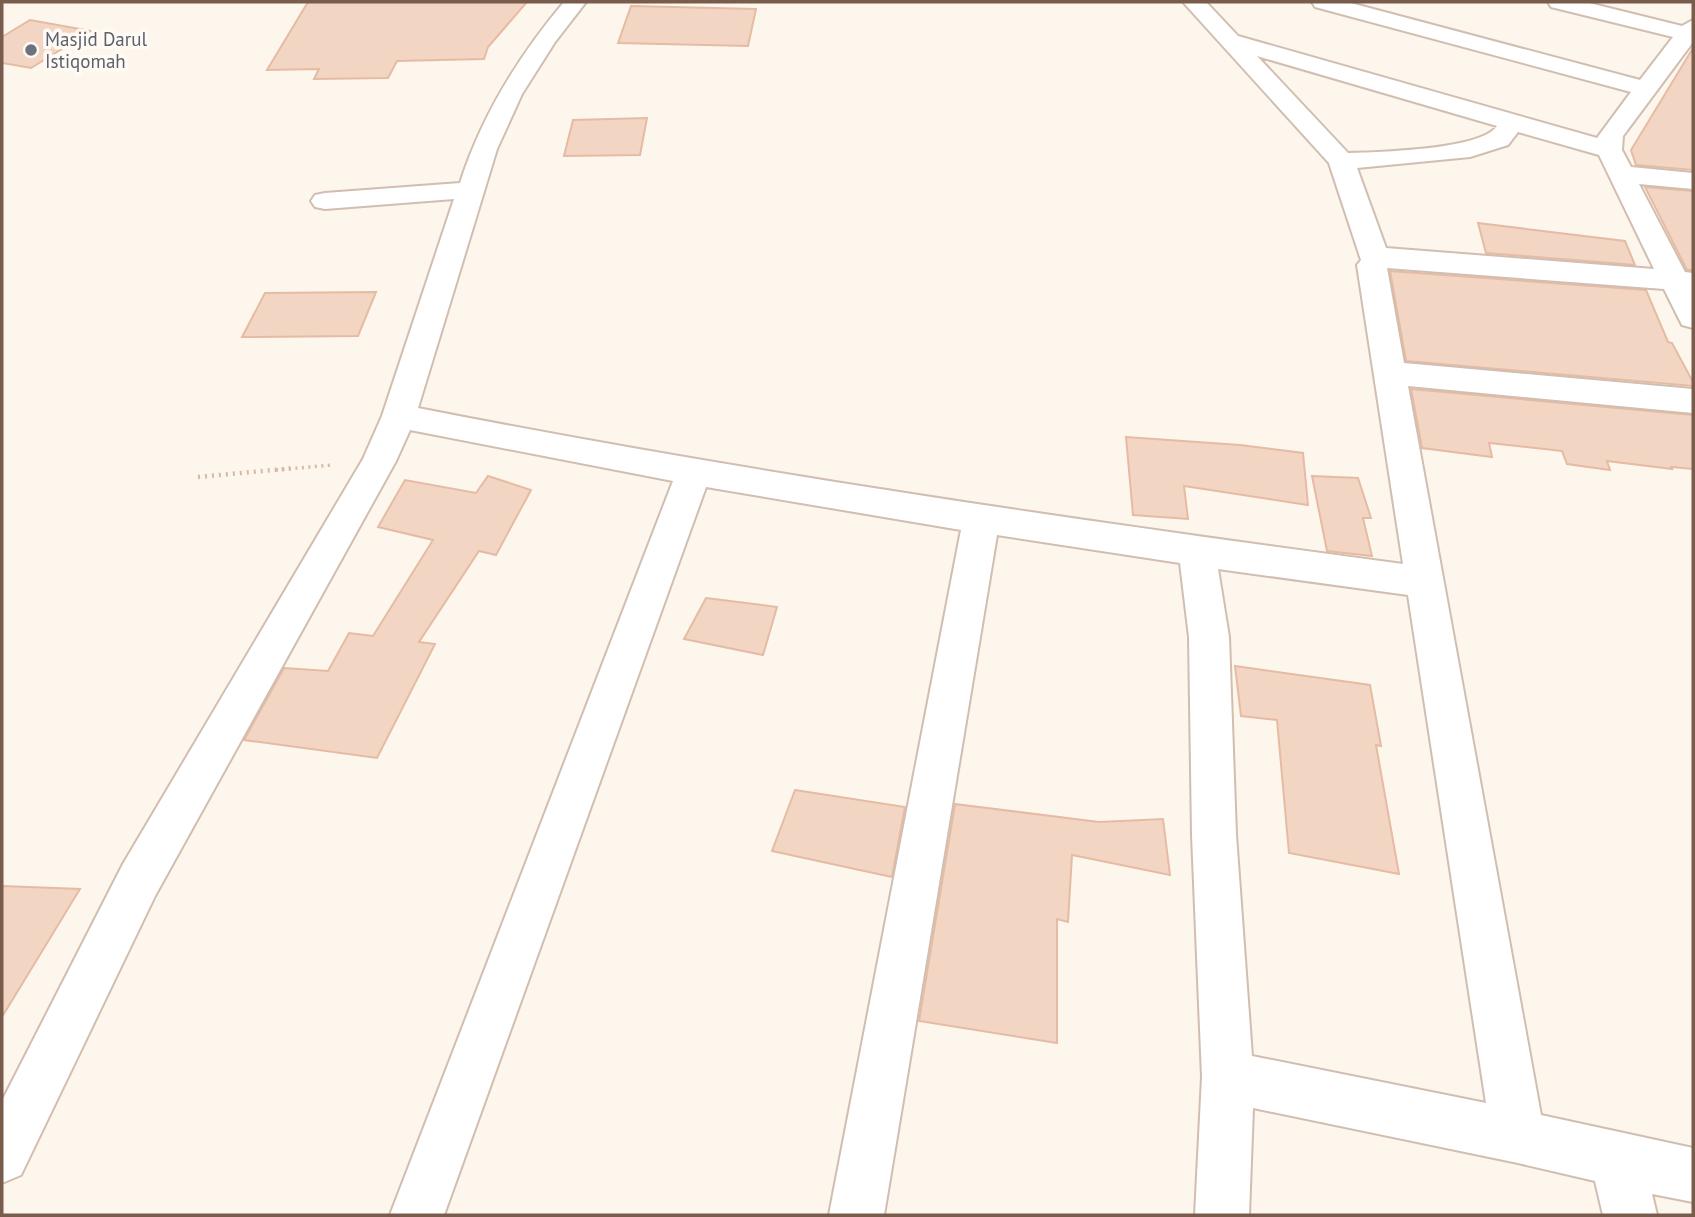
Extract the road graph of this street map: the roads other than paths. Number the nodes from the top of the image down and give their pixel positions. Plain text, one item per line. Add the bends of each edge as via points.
1 (575, 2) edge
2 (1194, 2) edge
3 (1323, 2) edge
4 (1559, 2) edge
5 (1690, 30) edge
6 (1230, 41) junction
7 (1646, 89) junction
8 (1512, 122) junction
9 (1341, 161) junction
10 (1614, 162) junction
11 (1693, 181) edge
12 (469, 190) junction
13 (325, 201) dead end
14 (1376, 262) junction
15 (1684, 281) edge
16 (1693, 318) edge
17 (1392, 373) junction
18 (1693, 401) edge
19 (399, 416) junction
20 (695, 470) junction
21 (981, 520) junction
22 (1197, 551) junction
23 (1425, 582) junction
24 (1228, 1077) junction
25 (1518, 1136) junction
26 (2, 1156) edge
27 (1617, 1160) junction
28 (1693, 1175) edge
29 (417, 1215) edge
30 (856, 1215) edge
31 (1222, 1215) edge
32 (1630, 1215) edge

1 - 12 street via 510,94
2 - 6 street
3 - 7 street
4 - 5 street
5 - 7 street
6 - 8 street
6 - 9 street
7 - 10 street via 1610,136
8 - 9 street via 1499,140 1476,147
8 - 10 street
9 - 14 street
10 - 11 street
10 - 15 street
12 - 13 street
12 - 19 street
14 - 15 street via 1389,257
14 - 17 street via 1372,271
15 - 16 street
17 - 18 street
17 - 23 street
19 - 20 street
19 - 26 street via 379,461 139,880
20 - 21 street
20 - 29 street
21 - 22 street
21 - 30 street
22 - 23 street
22 - 24 street via 1209,637 1214,835
23 - 25 street
24 - 25 street
24 - 31 street
25 - 27 street
27 - 28 street
27 - 32 street

